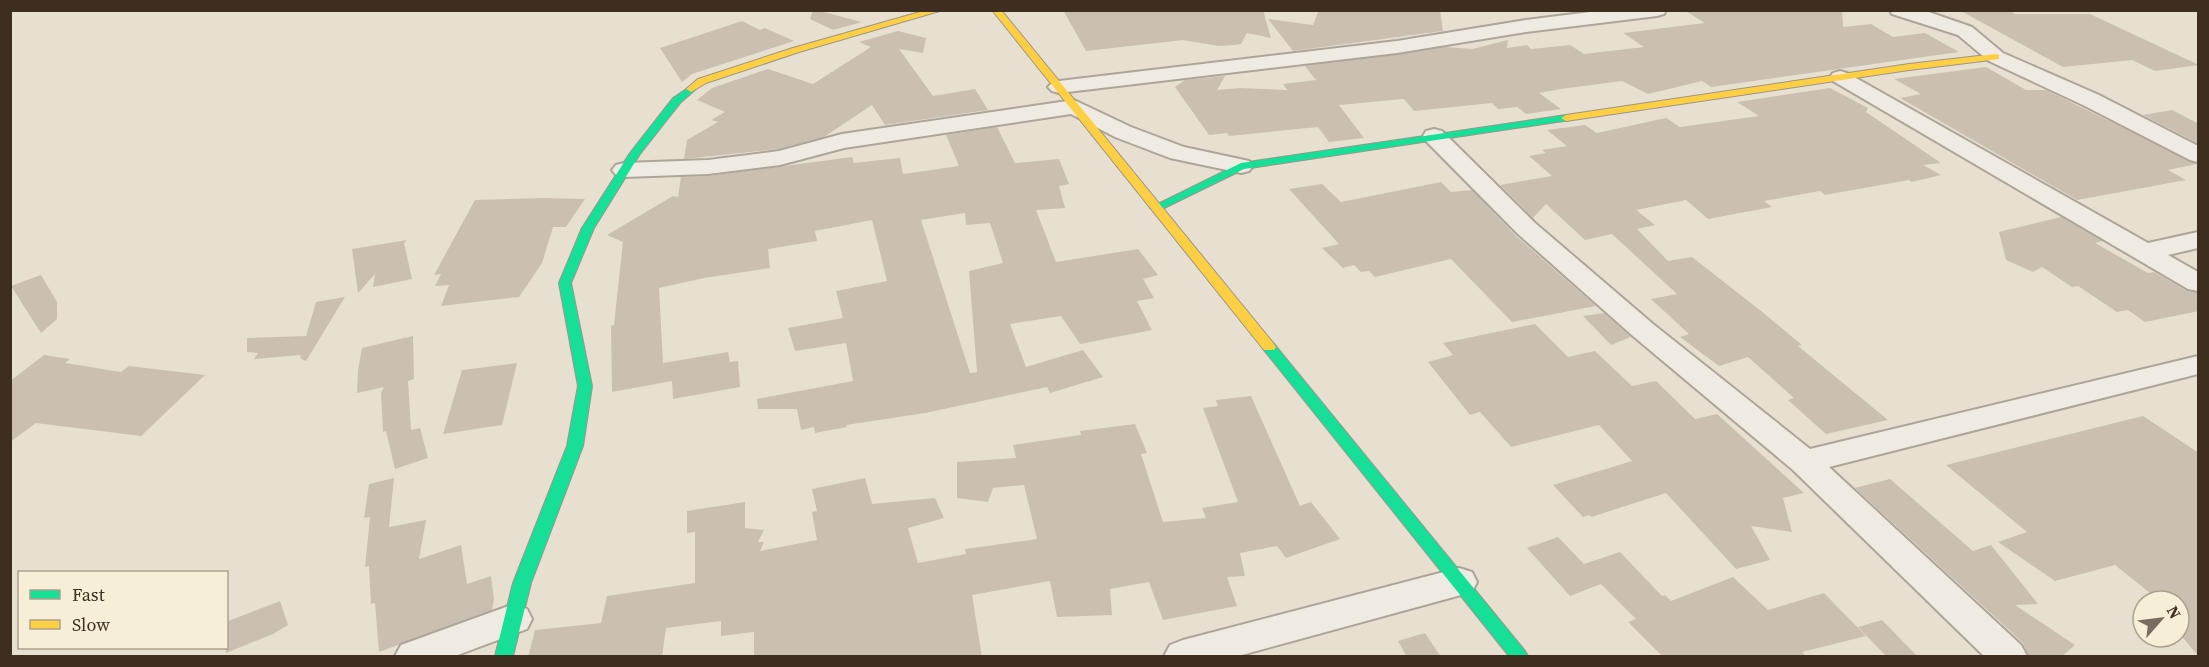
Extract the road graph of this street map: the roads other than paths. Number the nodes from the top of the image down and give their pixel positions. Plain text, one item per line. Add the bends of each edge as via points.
1 (939, 10) edge
2 (1657, 10) edge
3 (1899, 10) edge
4 (1000, 12) edge
5 (1996, 57) junction
6 (1840, 77) junction
7 (1059, 87) junction
8 (1074, 107) junction
9 (1434, 136) junction
10 (2199, 155) edge
11 (1241, 166) junction
12 (624, 170) junction
13 (1156, 208) junction
14 (2199, 240) edge
15 (2145, 252) junction
16 (2199, 283) edge
17 (2199, 365) edge
18 (1804, 462) junction
19 (1459, 582) junction
20 (513, 619) junction
21 (414, 657) edge
22 (504, 657) edge
23 (1183, 657) edge
24 (1519, 657) edge
25 (2008, 657) edge

1 - 12 street via 702,81 677,100
2 - 7 street
3 - 5 street via 1965,31
4 - 7 street
5 - 6 street
5 - 10 street
6 - 9 street
6 - 15 street
7 - 8 street
8 - 11 street via 1123,132 1178,153
8 - 12 street via 842,141 780,158 708,167
8 - 13 street
9 - 11 street
9 - 18 street via 1544,244
11 - 13 street
12 - 20 street via 588,228 565,283 585,386 575,446 522,583
13 - 19 street
14 - 15 street
15 - 16 street
17 - 18 street
18 - 25 street
19 - 23 street
19 - 24 street
20 - 21 street
20 - 22 street

